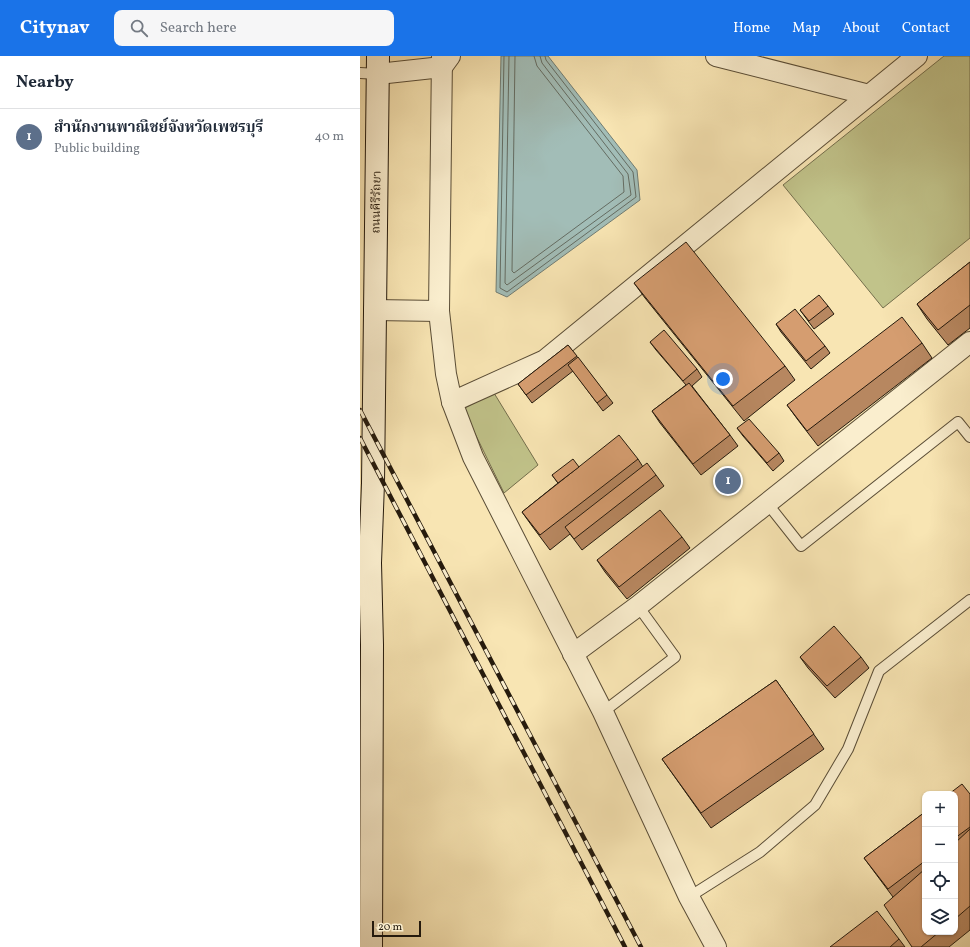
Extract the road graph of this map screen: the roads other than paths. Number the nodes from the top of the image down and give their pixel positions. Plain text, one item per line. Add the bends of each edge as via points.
1 (716, 56) edge
2 (917, 56) edge
3 (445, 60) edge
4 (372, 68) edge
5 (869, 95) junction
6 (374, 310) junction
7 (439, 311) junction
8 (969, 346) edge
9 (452, 402) junction
10 (970, 436) edge
11 (767, 503) junction
12 (365, 562) edge
13 (970, 600) edge
14 (638, 606) junction
15 (366, 646) edge
16 (573, 654) junction
17 (602, 712) junction
18 (365, 822) edge
19 (690, 897) junction
20 (371, 947) edge
21 (716, 947) edge

1 - 5 street
2 - 5 street
3 - 4 street
3 - 7 street
4 - 6 street, ถนนคีรีรัถยา
5 - 9 street via 544,360
6 - 7 street
6 - 12 street, ถนนคีรีรัถยา via 373,483
7 - 9 street
8 - 11 street
9 - 16 street via 473,457
10 - 11 lane via 958,422 801,546
11 - 14 street
12 - 15 street, ถนนคีรีรัถยา
13 - 19 lane via 879,671 848,749 815,805 760,852
14 - 16 street
14 - 17 lane via 675,657
15 - 18 street, ถนนคีรีรัถยา
16 - 17 street
17 - 19 street
18 - 20 street, ถนนคีรีรัถยา
19 - 21 street

